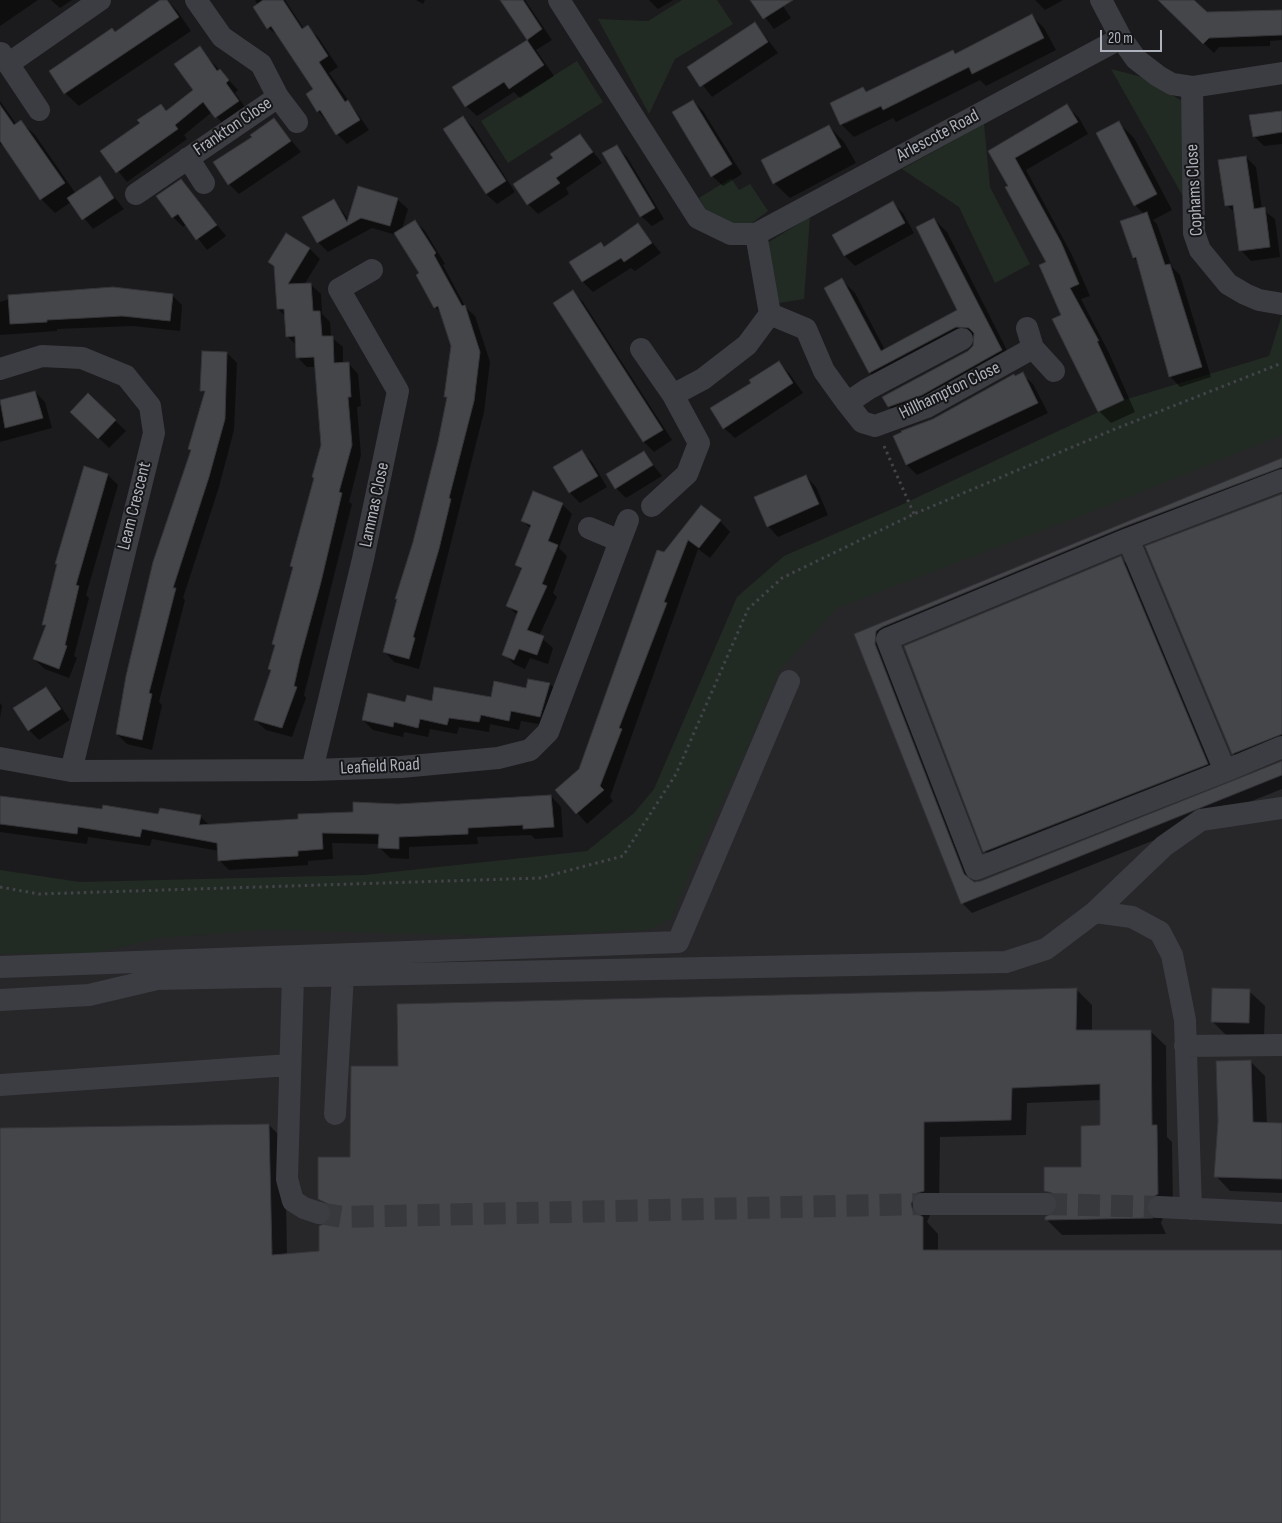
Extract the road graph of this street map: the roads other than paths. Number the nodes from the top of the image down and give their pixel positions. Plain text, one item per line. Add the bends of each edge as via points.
1 (100, 0) edge
2 (196, 0) edge
3 (559, 0) edge
4 (1102, 0) edge
5 (1121, 38) junction
6 (4, 58) edge
7 (1282, 73) edge
8 (1192, 87) junction
9 (278, 97) junction
10 (39, 110) dead end
11 (296, 122) dead end
12 (188, 158) junction
13 (204, 183) dead end
14 (136, 194) dead end
15 (756, 234) junction
16 (372, 270) dead end
17 (1282, 304) edge
18 (770, 314) junction
19 (962, 339) dead end
20 (641, 348) dead end
21 (0, 370) edge
22 (1054, 371) dead end
23 (673, 395) junction
24 (847, 403) junction
25 (1282, 480) edge
26 (652, 506) dead end
27 (628, 520) dead end
28 (589, 528) dead end
29 (1128, 539) junction
30 (620, 541) junction
31 (789, 681) dead end
32 (1282, 747) edge
33 (0, 758) edge
34 (312, 770) junction
35 (71, 771) junction
36 (1225, 771) junction
37 (1282, 808) edge
38 (1095, 912) junction
39 (0, 967) edge
40 (343, 975) junction
41 (293, 976) junction
42 (0, 1000) edge
43 (1282, 1045) edge
44 (1184, 1046) junction
45 (290, 1065) junction
46 (0, 1085) edge
47 (334, 1114) dead end
48 (924, 1204) tunnel mouth
49 (1044, 1204) tunnel mouth
50 (1158, 1207) tunnel mouth
51 (1191, 1209) junction
52 (319, 1212) tunnel mouth
53 (1282, 1212) edge

1 - 6 street
2 - 9 street, Frankton Close via 222,37 260,64
3 - 15 street, Arlescote Road via 698,218 731,234
4 - 5 street
5 - 8 street via 1136,59 1158,76 1172,84
5 - 15 street, Arlescote Road
6 - 10 street
7 - 8 street
8 - 17 street, Cophams Close via 1194,233 1200,250 1228,284 1259,300
9 - 11 street, Frankton Close
9 - 12 street, Frankton Close
12 - 13 street, Frankton Close
12 - 14 street, Frankton Close
15 - 18 street
16 - 34 street, Lammas Close via 339,289 398,391 364,559
18 - 23 street via 747,345 703,379
18 - 24 street via 806,329 824,371
19 - 24 street
20 - 23 street
21 - 35 street, Leam Crescent via 42,356 82,358 126,376 150,406 154,433
22 - 24 street, Hillhampton Close via 1030,338 927,407 875,426 862,422
23 - 26 street via 699,443 687,474
25 - 29 street
27 - 30 street, Leafield Road
28 - 30 street
29 - 36 street
29 - 36 street via 886,639 976,869
30 - 34 street, Leafield Road via 548,732 530,750 498,758 401,767
31 - 39 street via 678,942
32 - 36 street
33 - 35 street, Leafield Road
34 - 35 street, Leafield Road
37 - 38 street via 1201,820 1164,846
38 - 40 street via 1046,949 1006,962
38 - 44 street via 1132,916 1160,932 1172,955 1185,1020
40 - 41 street
40 - 47 street
41 - 42 street via 157,979 89,995
41 - 45 street
43 - 44 street
44 - 51 street
45 - 46 street
45 - 52 street via 287,1179 293,1201
48 - 49 street
50 - 51 street
51 - 53 street

